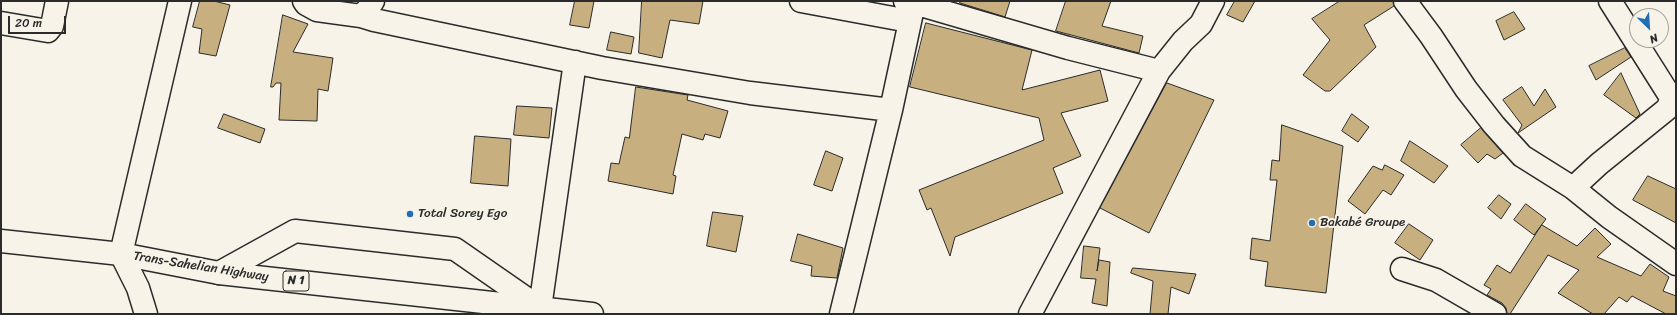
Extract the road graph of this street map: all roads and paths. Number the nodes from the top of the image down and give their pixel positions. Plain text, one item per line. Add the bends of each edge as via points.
1 (57, 1) edge
2 (180, 1) edge
3 (304, 1) edge
4 (801, 1) edge
5 (1213, 1) edge
6 (1405, 1) edge
7 (1610, 1) edge
8 (909, 8) edge
9 (367, 9) edge
10 (1, 24) edge
11 (575, 62) junction
12 (1159, 71) junction
13 (891, 110) junction
14 (1573, 188) junction
15 (1, 241) edge
16 (121, 254) junction
17 (1676, 264) edge
18 (1402, 269) dead end
19 (219, 273) junction
20 (540, 308) junction
21 (146, 314) edge
22 (592, 314) edge
23 (841, 314) edge
24 (1030, 314) edge
25 (1495, 314) edge

1 - 10 main road via 52,26 48,31
2 - 16 main road
3 - 9 main road via 317,10
4 - 8 main road
5 - 12 main road via 1201,24
6 - 14 main road via 1466,89 1503,135 1522,156
7 - 14 main road via 1671,100 1667,109
8 - 12 main road
8 - 13 main road
9 - 11 main road via 374,20
11 - 13 main road via 750,93
11 - 20 main road
12 - 24 main road
13 - 23 main road
14 - 17 main road
15 - 16 main road, Trans-Sahelian Highway / N 1
16 - 19 main road, Trans-Sahelian Highway / N 1
16 - 21 main road via 138,288
18 - 25 main road via 1436,280
19 - 20 main road, Trans-Sahelian Highway / N 1
19 - 20 main road via 295,231 455,249
20 - 22 main road, Trans-Sahelian Highway / N 1

